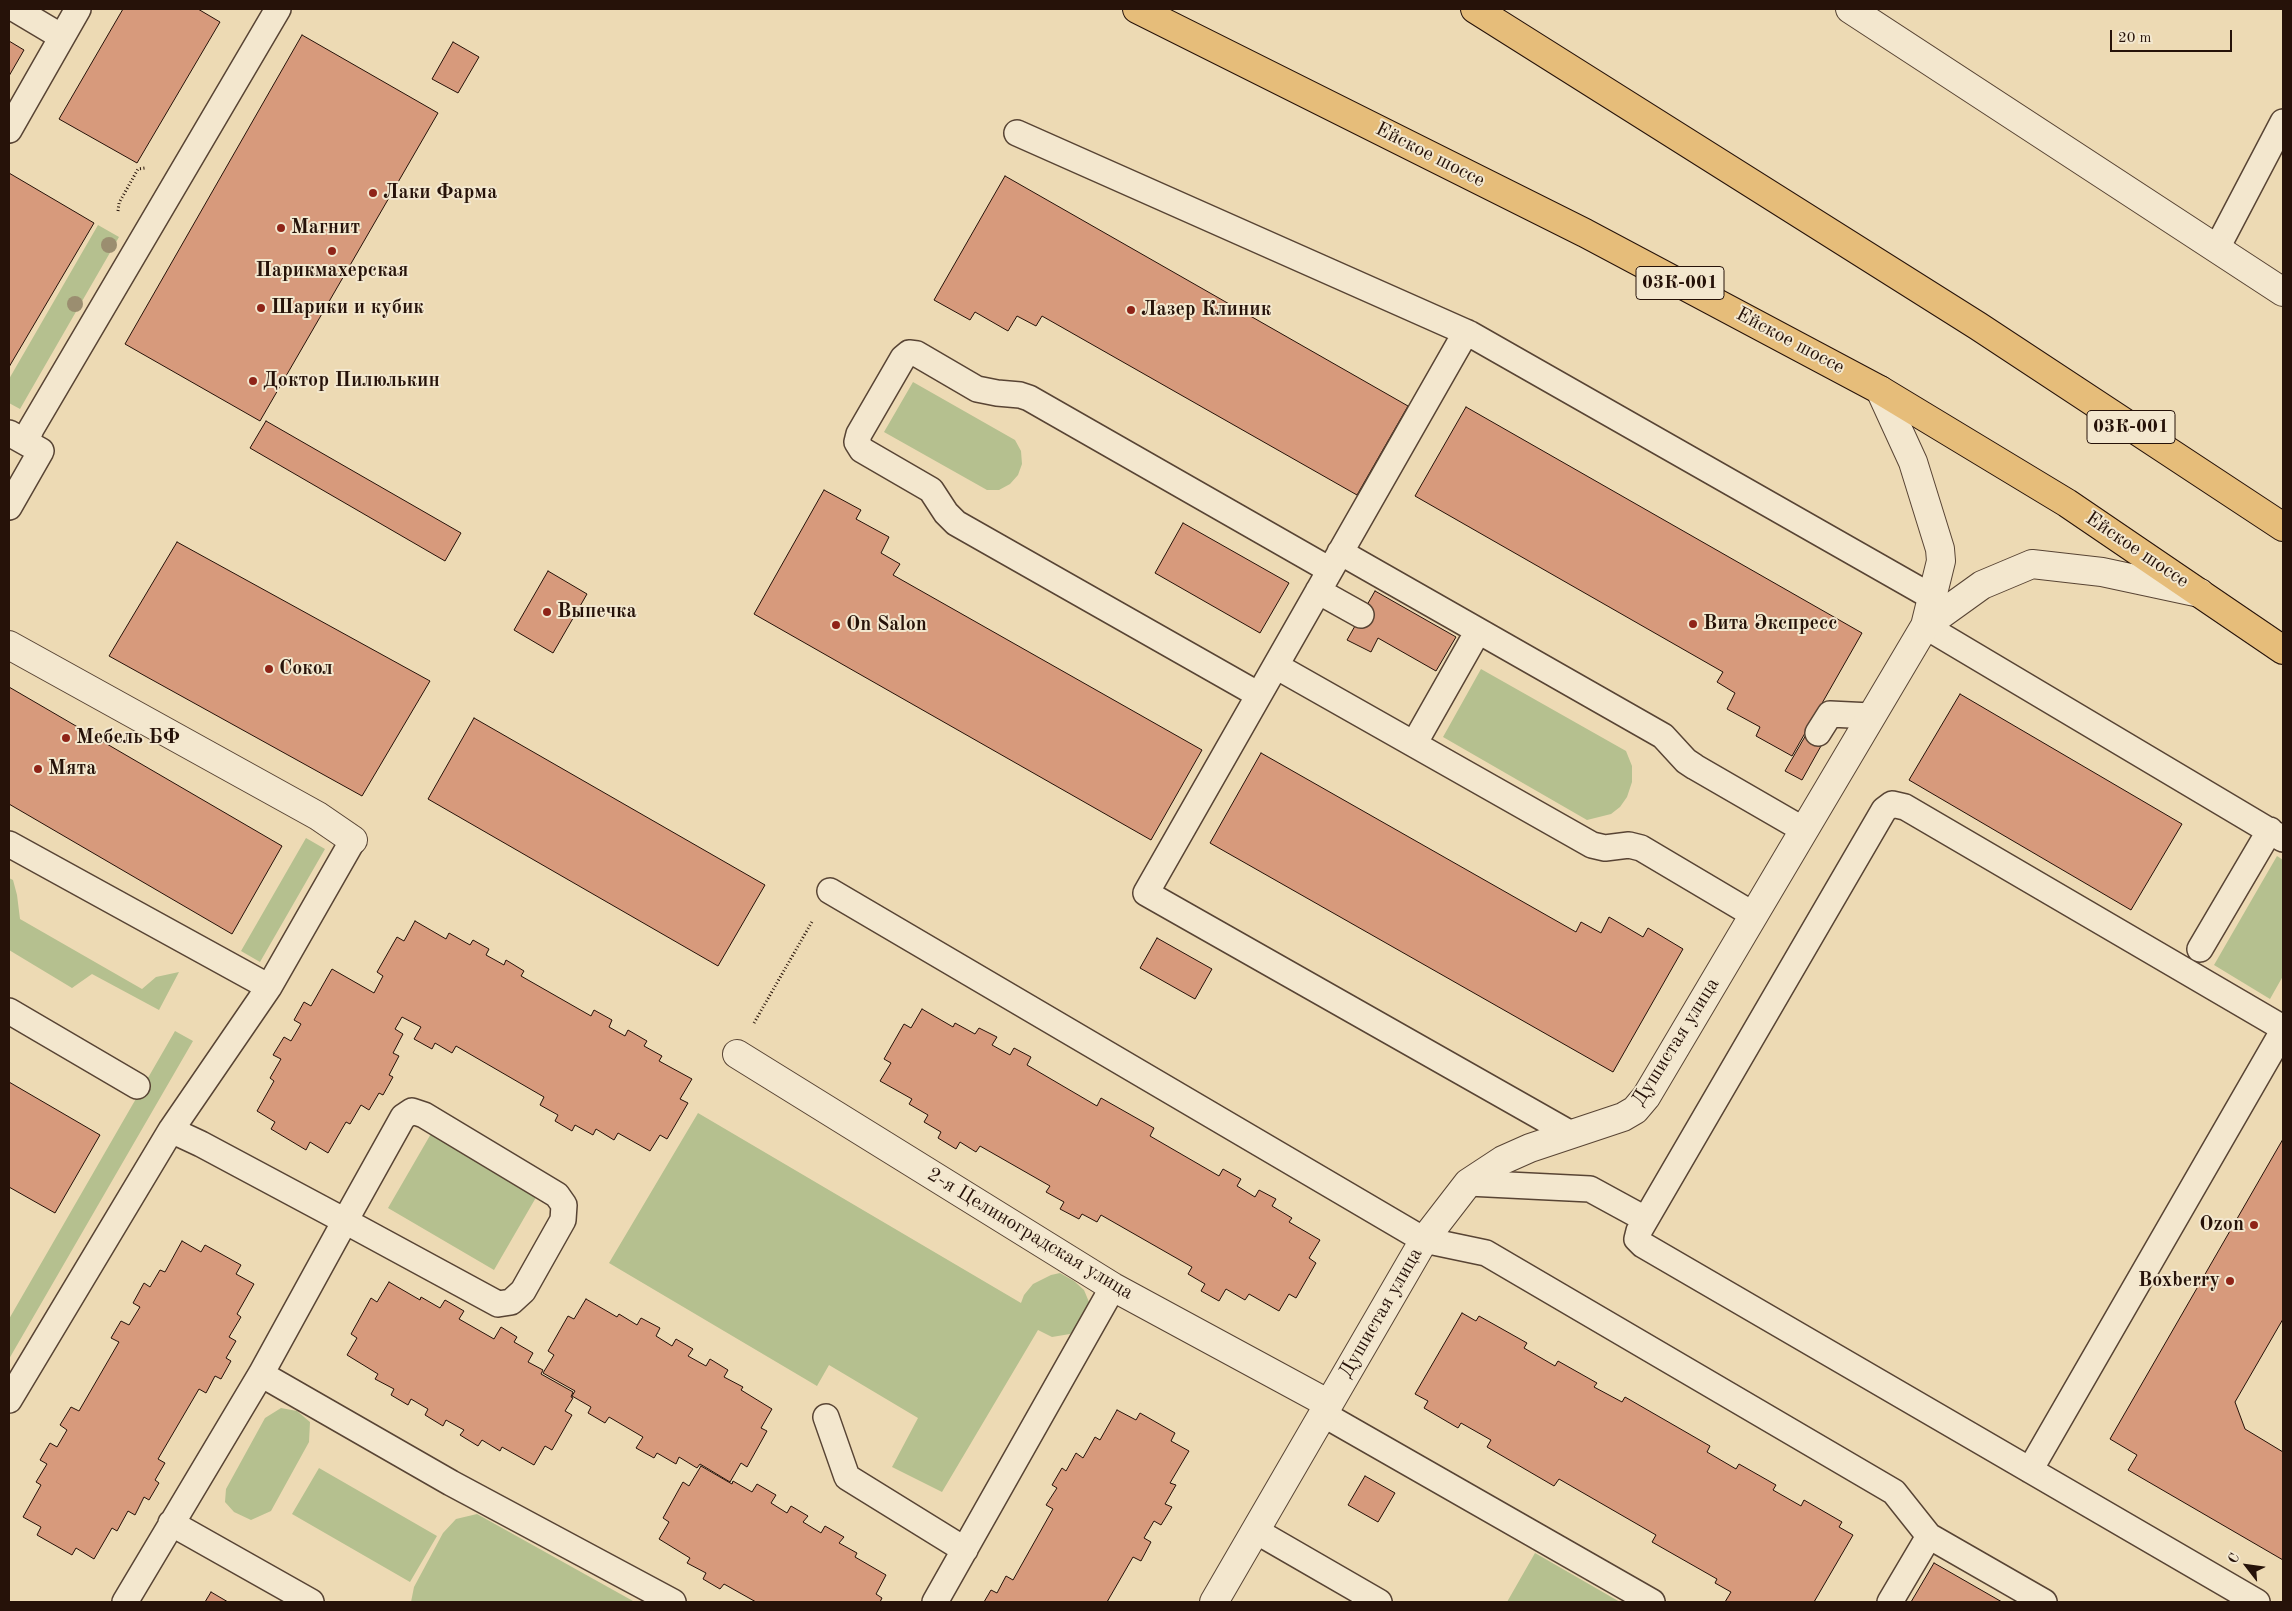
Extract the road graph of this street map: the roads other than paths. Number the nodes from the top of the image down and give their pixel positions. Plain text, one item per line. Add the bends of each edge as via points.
1 (15, 9) edge
2 (78, 9) edge
3 (278, 9) edge
4 (1137, 9) edge
5 (1475, 9) edge
6 (1850, 9) edge
7 (62, 37) junction
8 (2283, 122) edge
9 (9, 130) edge
10 (1016, 133) dead end
11 (2217, 248) junction
12 (2283, 292) edge
13 (1466, 332) junction
14 (1880, 390) junction
15 (17, 438) edge
16 (9, 507) edge
17 (2283, 527) edge
18 (1330, 571) junction
19 (2203, 594) junction
20 (1932, 597) junction
21 (1361, 615) dead end
22 (1925, 626) junction
23 (1478, 631) junction
24 (9, 645) edge
25 (2283, 650) edge
26 (1276, 666) junction
27 (1259, 695) junction
28 (1871, 716) junction
29 (1818, 733) dead end
30 (1414, 744) junction
31 (1804, 830) junction
32 (2276, 834) edge
33 (353, 840) joint
34 (9, 844) edge
35 (830, 891) road end
36 (1754, 915) junction
37 (2200, 948) dead end
38 (268, 987) junction
39 (9, 1011) edge
40 (2283, 1029) edge
41 (737, 1054) road end
42 (137, 1086) dead end
43 (171, 1130) junction
44 (1571, 1134) junction
45 (1468, 1183) junction
46 (1645, 1220) junction
47 (345, 1221) junction
48 (1424, 1240) junction
49 (1114, 1287) junction
50 (261, 1374) junction
51 (9, 1400) edge
52 (1326, 1409) junction
53 (826, 1417) dead end
54 (2030, 1470) junction
55 (171, 1523) junction
56 (1256, 1531) junction
57 (1929, 1536) junction
58 (965, 1550) junction
59 (125, 1602) edge
60 (312, 1602) edge
61 (673, 1602) edge
62 (935, 1602) edge
63 (1214, 1602) edge
64 (1379, 1602) edge
65 (1652, 1602) edge
66 (1890, 1602) edge
67 (2044, 1602) edge
68 (2258, 1602) edge

1 - 7 lane
2 - 7 lane
3 - 15 lane via 31,429
4 - 14 main road, Ейское шоссе / 03К-001 via 1585,233
5 - 17 main road, 03К-001 via 1978,326
6 - 11 street
7 - 9 lane
8 - 11 lane
10 - 13 lane
11 - 12 street
13 - 18 lane
13 - 20 lane
14 - 19 main road, Ейское шоссе / 03К-001 via 2067,503
14 - 20 street via 1913,462 1940,549 1941,561
15 - 16 lane via 41,451
18 - 21 lane
18 - 23 lane
18 - 26 lane
18 - 27 lane via 1029,398 977,389 917,354 909,353 903,358 859,434 857,442 862,450 931,490 956,523
19 - 22 street via 2102,572 2032,564 1982,585
19 - 25 main road, Ейское шоссе / 03К-001
20 - 22 street
22 - 28 street, Душистая улица
22 - 32 lane
23 - 30 lane
23 - 31 lane via 1663,736 1694,767
24 - 33 street via 318,816
26 - 27 lane
26 - 30 lane
27 - 44 lane via 1146,893
28 - 29 lane via 1830,714
28 - 31 street, Душистая улица
30 - 36 lane via 1592,845 1641,848
31 - 36 street, Душистая улица
32 - 37 lane
33 - 38 lane
34 - 38 lane
35 - 48 lane
36 - 44 street, Душистая улица via 1646,1097 1635,1110 1623,1117
38 - 43 lane
39 - 42 lane
40 - 46 lane via 1904,807 1892,804 1884,810
40 - 54 lane
41 - 49 street, 2-я Целиноградская улица
43 - 47 lane
43 - 51 lane
44 - 45 street, Душистая улица via 1503,1160
45 - 46 lane via 1590,1189
45 - 48 street, Душистая улица
46 - 54 lane via 1637,1239 1643,1245
47 - 47 lane via 498,1304 511,1302 523,1290 564,1220 564,1205 557,1195 424,1114 412,1111 403,1117
47 - 50 lane
48 - 52 street, Душистая улица
48 - 57 lane via 1486,1253 1894,1492
49 - 52 street, 2-я Целиноградская улица
49 - 58 lane
50 - 55 lane
50 - 61 lane via 451,1483
52 - 56 street, Душистая улица
52 - 65 lane
53 - 58 lane via 847,1477
54 - 68 lane
55 - 59 lane
55 - 60 lane
56 - 63 street, Душистая улица
56 - 64 lane
57 - 66 lane
57 - 67 lane
58 - 62 lane

